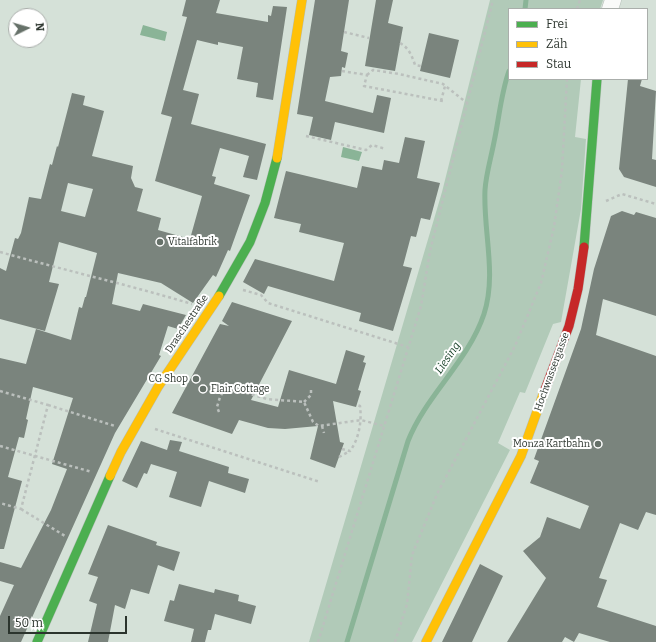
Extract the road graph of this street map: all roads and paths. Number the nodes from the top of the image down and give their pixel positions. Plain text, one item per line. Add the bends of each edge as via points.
1 (302, 0) edge
2 (492, 0) edge
3 (344, 32) dead end
4 (369, 38) dead end
5 (400, 43) dead end
6 (421, 66) dead end
7 (342, 71) dead end
8 (366, 75) junction
9 (567, 80) edge
10 (598, 80) edge
11 (445, 86) junction
12 (467, 102) junction
13 (306, 136) dead end
14 (331, 138) dead end
15 (334, 142) junction
16 (386, 149) dead end
17 (656, 204) edge
18 (587, 213) junction
19 (0, 252) edge
20 (226, 285) junction
21 (198, 306) dead end
22 (408, 347) junction
23 (311, 389) dead end
24 (0, 391) edge
25 (304, 402) junction
26 (48, 405) junction
27 (357, 405) dead end
28 (219, 412) dead end
29 (361, 420) junction
30 (138, 422) junction
31 (116, 426) dead end
32 (322, 426) junction
33 (384, 426) junction
34 (324, 433) dead end
35 (0, 446) edge
36 (342, 449) dead end
37 (350, 451) junction
38 (35, 455) junction
39 (339, 457) dead end
40 (94, 473) dead end
41 (320, 482) dead end
42 (0, 503) edge
43 (21, 509) junction
44 (66, 536) dead end
45 (37, 642) edge
46 (318, 642) edge
47 (395, 642) edge
48 (426, 642) edge

1 - 20 main road, Draschestraße via 277,157 266,203 250,242
2 - 12 path
3 - 4 path
5 - 6 path via 406,46 415,65
7 - 8 path
8 - 11 path via 373,70
8 - 11 path via 364,86 442,101
9 - 47 path via 562,170 554,227 541,283 515,346 437,494 412,554 407,604
10 - 18 main road, Hochwassergasse
11 - 12 path
12 - 22 path via 430,251 421,306
13 - 15 path
14 - 15 path
15 - 16 path via 366,150 372,145
17 - 18 path via 622,194 613,196
18 - 48 main road, Hochwassergasse via 582,265 569,326 521,456
19 - 21 path via 61,269 83,272
20 - 22 path via 261,295 268,303
20 - 30 main road, Draschestraße via 158,387
22 - 33 path
23 - 25 path via 311,395
24 - 26 path
25 - 28 path via 267,400 224,386 217,407
25 - 32 path via 313,422
26 - 31 path
26 - 38 path
27 - 29 path via 360,406
29 - 32 path
29 - 33 path
29 - 37 path via 354,447
30 - 41 path via 166,434
30 - 45 main road, Draschestraße via 121,452
32 - 34 path
33 - 46 path
35 - 38 path
36 - 37 path
37 - 39 path
38 - 40 path
38 - 43 path
42 - 43 path
43 - 44 path

